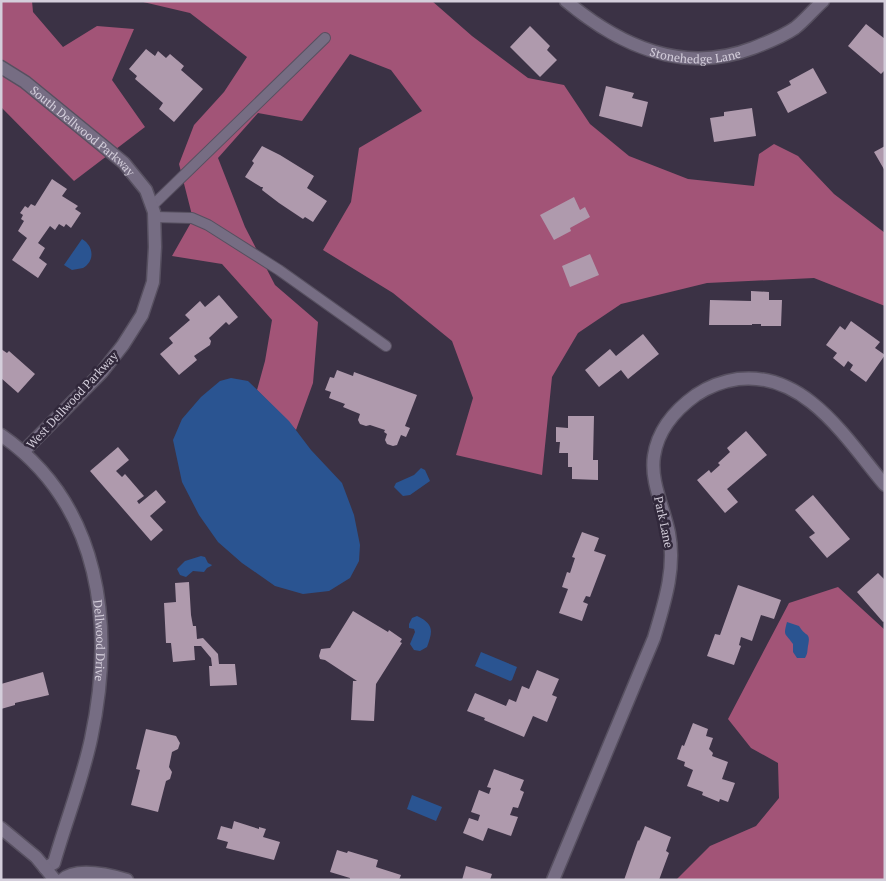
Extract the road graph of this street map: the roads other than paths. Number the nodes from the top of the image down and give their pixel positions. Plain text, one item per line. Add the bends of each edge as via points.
1 (566, 1) edge
2 (823, 1) edge
3 (325, 38) dead end
4 (1, 67) edge
5 (153, 211) junction
6 (386, 346) dead end
7 (1, 435) edge
8 (23, 452) junction
9 (885, 485) edge
10 (1, 828) edge
11 (45, 868) junction
12 (55, 880) edge
13 (62, 880) edge
14 (127, 880) edge
15 (554, 880) edge

1 - 2 street, Stonehedge Lane via 588,20 629,43 650,51 696,58 742,52 775,40 795,27
3 - 5 lane
4 - 5 street, South Dellwood Parkway via 25,82 124,163 146,190
5 - 6 lane via 192,218 208,225 279,270
5 - 8 street, West Dellwood Parkway via 153,282 142,315 102,372
7 - 8 street, Dellwood Drive
8 - 11 street, Dellwood Drive via 59,491 77,522 95,577 100,612 98,693 91,739 54,863
9 - 15 street, Park Lane via 818,407 779,383 756,378 722,382 700,392 674,414 661,433 653,467 669,535 671,558 664,604 654,638
10 - 11 street via 26,847
11 - 12 street
13 - 14 street via 76,874 107,874

